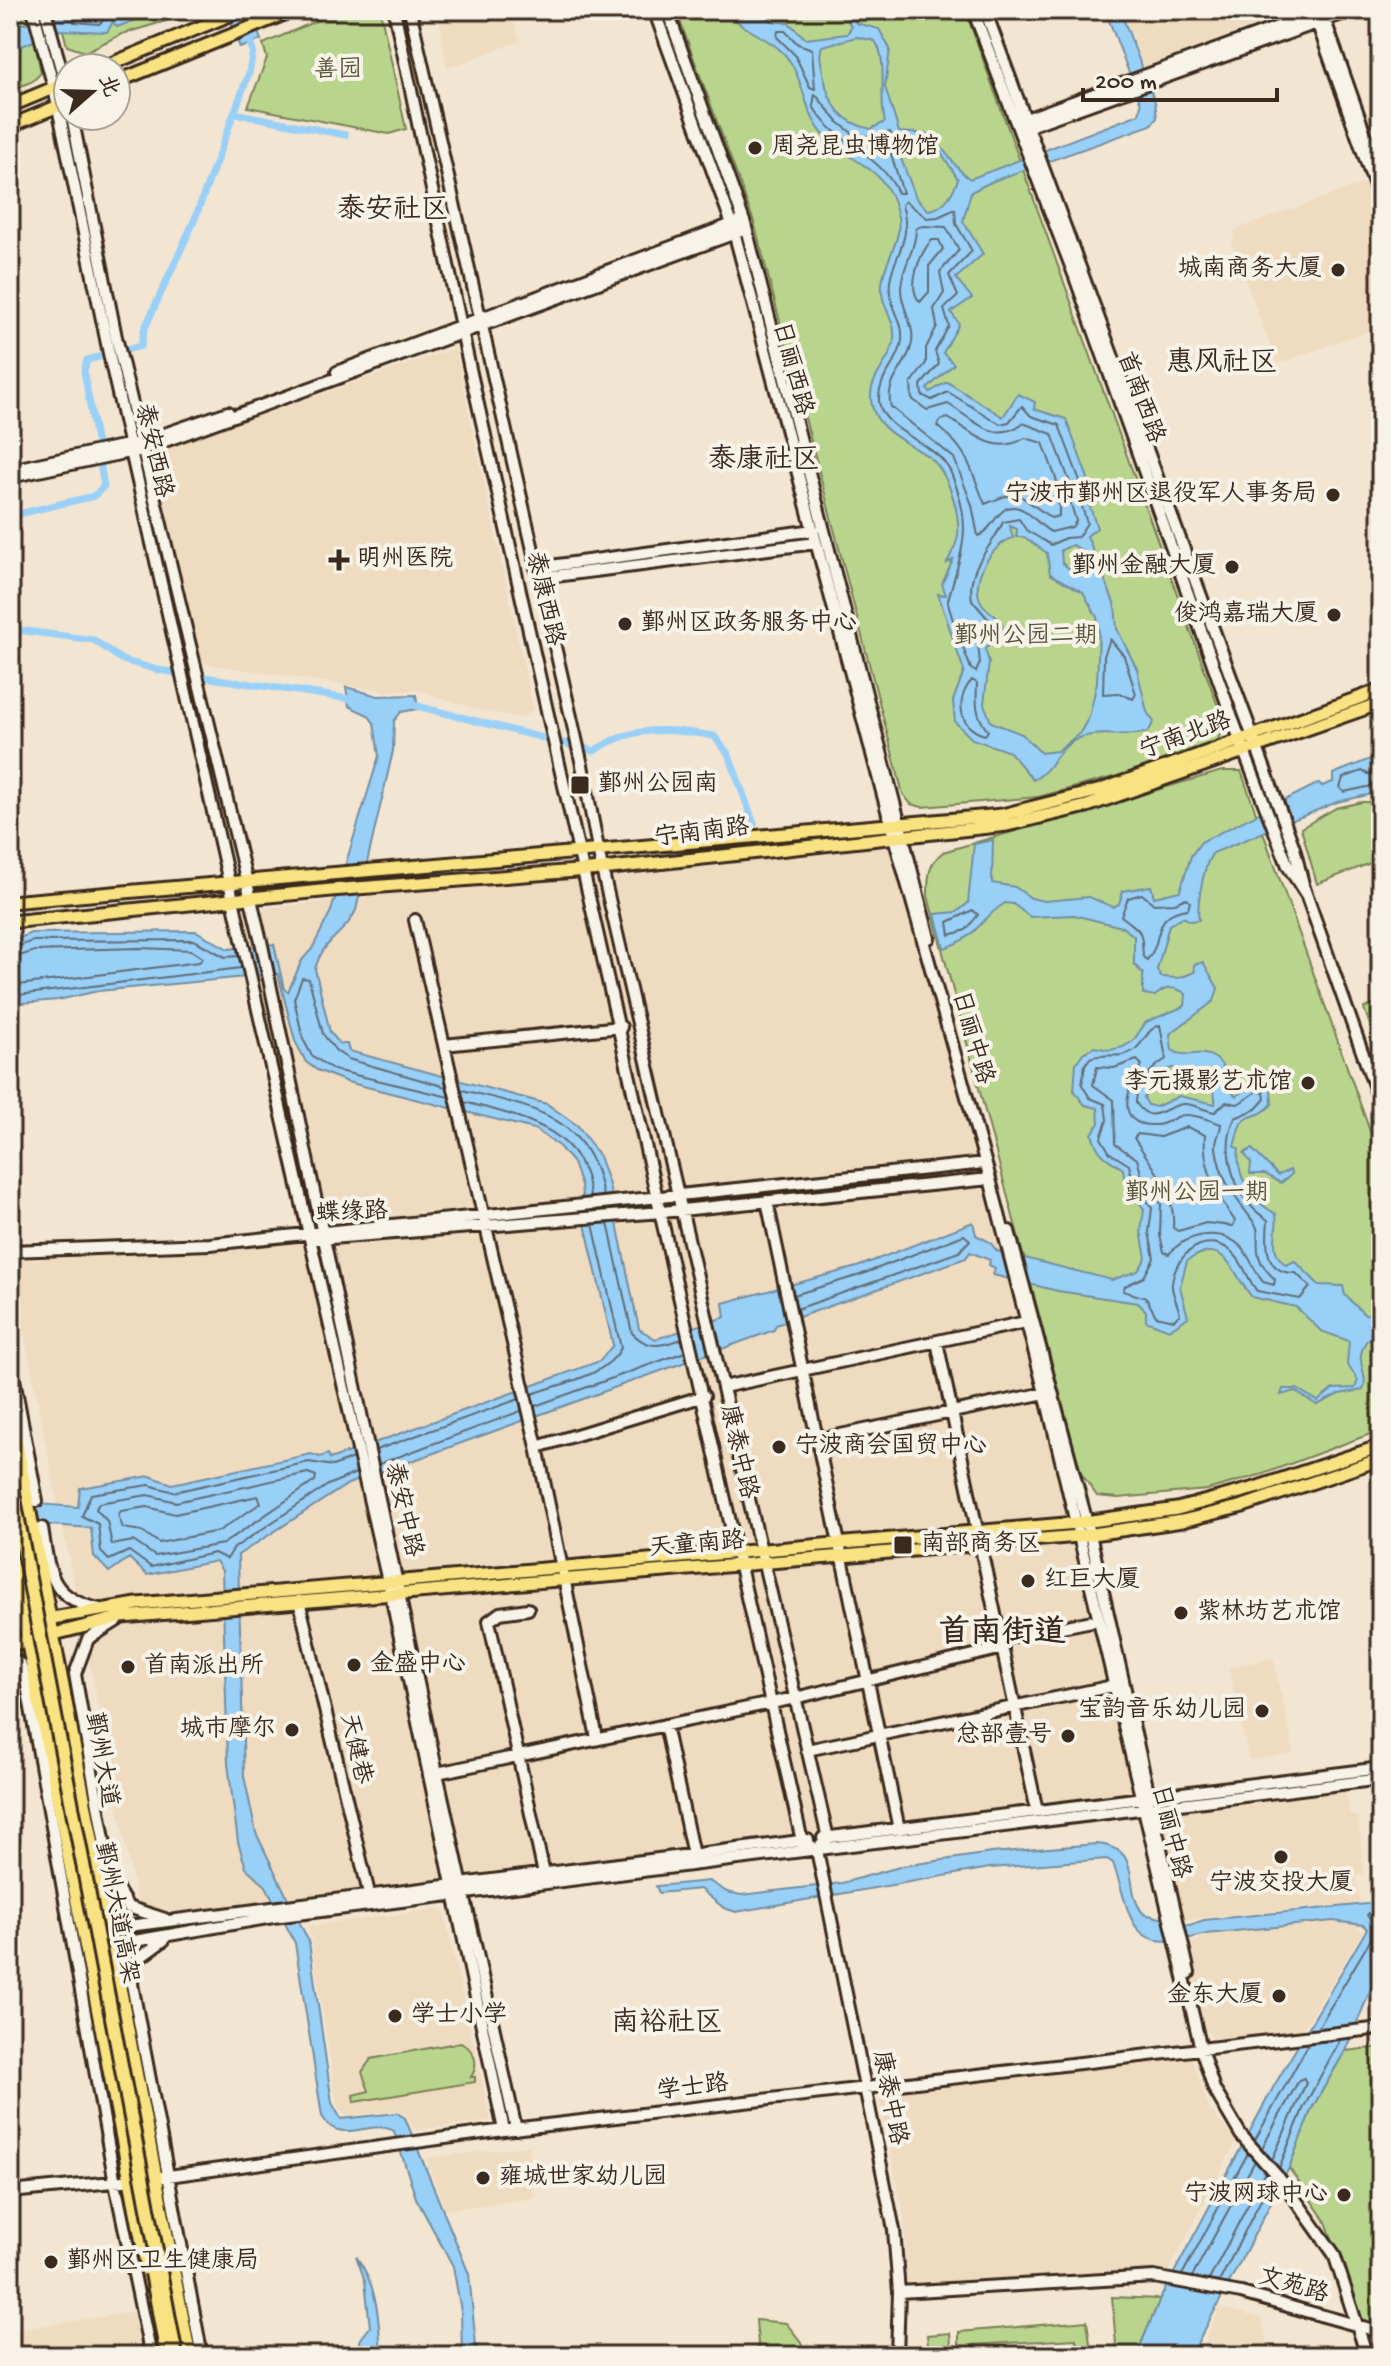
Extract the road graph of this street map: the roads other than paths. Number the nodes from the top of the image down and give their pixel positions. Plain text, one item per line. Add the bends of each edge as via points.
1 (45, 10) edge
2 (242, 10) edge
3 (294, 10) edge
4 (394, 10) edge
5 (410, 10) edge
6 (654, 10) edge
7 (667, 10) edge
8 (973, 10) edge
9 (985, 10) edge
10 (1353, 10) edge
11 (34, 12) edge
12 (1319, 14) edge
13 (56, 52) edge
14 (132, 55) edge
15 (52, 63) edge
16 (132, 75) edge
17 (52, 90) edge
18 (10, 106) edge
19 (52, 109) edge
20 (1027, 122) junction
21 (10, 126) edge
22 (69, 132) edge
23 (75, 132) edge
24 (1381, 179) edge
25 (1381, 203) edge
26 (745, 225) junction
27 (734, 228) junction
28 (480, 323) junction
29 (462, 329) junction
30 (111, 338) junction
31 (117, 362) junction
32 (142, 445) junction
33 (130, 448) junction
34 (10, 470) edge
35 (10, 477) edge
36 (814, 530) junction
37 (816, 543) junction
38 (537, 573) junction
39 (1381, 690) edge
40 (1381, 703) edge
41 (1254, 742) junction
42 (1242, 746) junction
43 (1004, 820) junction
44 (898, 830) junction
45 (598, 848) junction
46 (581, 850) junction
47 (1297, 859) dead end
48 (602, 869) junction
49 (585, 870) junction
50 (247, 881) junction
51 (231, 882) junction
52 (1305, 893) junction
53 (251, 899) junction
54 (235, 901) junction
55 (10, 902) edge
56 (415, 920) dead end
57 (10, 922) edge
58 (930, 955) junction
59 (621, 1027) junction
60 (444, 1045) junction
61 (1381, 1105) edge
62 (988, 1163) junction
63 (990, 1179) junction
64 (679, 1194) junction
65 (659, 1196) junction
66 (767, 1201) junction
67 (682, 1210) junction
68 (662, 1212) junction
69 (483, 1213) junction
70 (486, 1225) junction
71 (314, 1235) junction
72 (1010, 1248) junction
73 (10, 1251) edge
74 (1019, 1283) junction
75 (1026, 1322) junction
76 (937, 1342) junction
77 (10, 1358) edge
78 (802, 1371) junction
79 (723, 1387) junction
80 (1045, 1393) junction
81 (704, 1396) junction
82 (10, 1407) edge
83 (952, 1412) junction
84 (816, 1440) junction
85 (1381, 1446) edge
86 (537, 1447) junction
87 (1381, 1459) edge
88 (10, 1478) edge
89 (32, 1500) junction
90 (10, 1523) edge
91 (37, 1529) junction
92 (1083, 1529) junction
93 (980, 1539) junction
94 (10, 1550) edge
95 (838, 1550) junction
96 (738, 1552) junction
97 (762, 1556) junction
98 (741, 1564) junction
99 (563, 1573) junction
100 (394, 1588) junction
101 (299, 1601) junction
102 (528, 1609) dead end
103 (104, 1610) junction
104 (51, 1616) junction
105 (122, 1617) junction
106 (24, 1620) junction
107 (1097, 1620) junction
108 (10, 1625) edge
109 (55, 1634) junction
110 (28, 1641) junction
111 (1002, 1644) junction
112 (10, 1645) edge
113 (10, 1657) edge
114 (867, 1681) junction
115 (1113, 1686) junction
116 (795, 1698) junction
117 (772, 1703) junction
118 (1014, 1704) junction
119 (665, 1725) junction
120 (878, 1733) junction
121 (597, 1738) junction
122 (807, 1750) junction
123 (518, 1756) junction
124 (1381, 1768) edge
125 (437, 1773) junction
126 (1381, 1779) edge
127 (1147, 1803) junction
128 (1037, 1811) junction
129 (899, 1829) junction
130 (828, 1838) junction
131 (802, 1841) junction
132 (817, 1850) junction
133 (693, 1855) junction
134 (544, 1874) junction
135 (464, 1889) junction
136 (451, 1890) junction
137 (370, 1901) junction
138 (170, 1921) junction
139 (107, 1929) junction
140 (84, 1932) junction
141 (180, 1933) junction
142 (110, 1945) junction
143 (88, 1949) junction
144 (1381, 2028) edge
145 (1204, 2052) junction
146 (866, 2089) junction
147 (516, 2129) junction
148 (504, 2130) junction
149 (160, 2176) junction
150 (131, 2181) junction
151 (115, 2183) junction
152 (10, 2192) edge
153 (899, 2292) junction
154 (1358, 2326) junction
155 (1381, 2332) edge
156 (151, 2356) edge
157 (165, 2356) edge
158 (176, 2356) edge
159 (190, 2356) edge
160 (202, 2356) edge
161 (897, 2356) edge
162 (1367, 2356) edge

1 - 13 street, 泰安西路
2 - 14 main road
3 - 16 main road
4 - 29 street, 泰康西路
5 - 28 street, 泰康西路
6 - 27 street, 日丽西路
7 - 26 street, 日丽西路
8 - 42 street, 首南西路 via 1075,277
9 - 20 street, 首南西路
10 - 12 street
11 - 15 street, 泰安西路
12 - 20 street
12 - 24 street
12 - 25 street
17 - 18 main road
19 - 21 main road
20 - 41 street, 首南西路
22 - 30 street, 泰安西路
23 - 30 street, 泰安西路
26 - 27 street
26 - 44 street, 日丽西路
27 - 28 street
27 - 36 street, 日丽西路
28 - 29 street
28 - 38 street, 泰康西路
29 - 32 street
29 - 46 street, 泰康西路
30 - 31 street, 泰安西路
31 - 32 street, 泰安西路
31 - 33 street, 泰安西路
32 - 33 street
32 - 50 street, 泰安西路
33 - 34 street
33 - 35 street via 114,456
33 - 51 street, 泰安西路
36 - 37 street, 日丽西路
36 - 38 street
37 - 38 street
37 - 44 street, 日丽西路
38 - 45 street, 泰康西路
39 - 41 main road, 宁南北路
40 - 41 main road, 宁南南路
41 - 42 main road, 宁南南路
41 - 52 street, 首南西路
42 - 43 main road, 宁南南路 via 1087,806
42 - 52 street, 首南西路 via 1282,851
43 - 44 main road, 宁南南路
43 - 44 main road, 宁南南路 via 953,832
44 - 45 main road, 宁南南路
44 - 48 main road, 宁南南路
44 - 58 street, 日丽中路
44 - 58 street, 日丽中路
45 - 46 main road, 宁南南路
45 - 48 street, 泰康西路
46 - 49 street, 泰康西路
46 - 50 main road, 宁南南路
47 - 52 street
48 - 49 main road, 宁南南路
48 - 64 street, 泰康西路
49 - 53 main road, 宁南南路
49 - 59 street, 泰康西路
50 - 51 main road, 宁南南路
50 - 53 street, 泰安西路
51 - 54 street, 泰安西路
51 - 55 main road, 宁南南路
52 - 61 street
53 - 54 main road, 宁南南路
53 - 71 street, 泰安中路
54 - 57 main road, 宁南南路
54 - 71 street, 泰安中路
56 - 60 street
58 - 62 street, 日丽中路
59 - 60 street
59 - 65 street, 泰康西路
60 - 69 street
62 - 63 street, 日丽中路
62 - 64 street, 蝶缘路
62 - 72 street
63 - 66 street, 蝶缘路
63 - 72 street, 日丽中路
64 - 65 street, 蝶缘路
64 - 67 street, 康泰中路
65 - 68 street, 康泰中路
65 - 69 street, 蝶缘路
66 - 67 street, 蝶缘路
66 - 78 street
67 - 68 street, 蝶缘路
67 - 79 street, 康泰中路
68 - 70 street, 蝶缘路
68 - 81 street, 康泰中路
69 - 70 street
69 - 71 street, 蝶缘路
70 - 71 street, 蝶缘路
70 - 86 street
71 - 73 street
71 - 100 street, 泰安中路
72 - 74 street
74 - 75 street, 日丽中路
74 - 92 street, 日丽中路
75 - 76 street
75 - 80 street, 日丽中路
76 - 78 street
76 - 83 street
77 - 89 street
78 - 79 street
78 - 84 street
79 - 97 street, 康泰中路
80 - 83 street
80 - 92 street, 日丽中路
81 - 86 street
81 - 96 street, 康泰中路
82 - 89 main road, 鄞州大道
83 - 84 street
83 - 93 street
84 - 95 street
85 - 92 main road, 天童南路 via 1255,1488
86 - 99 street
87 - 92 main road, 天童南路 via 1182,1521
88 - 158 highway, 鄞州大道高架, bridge
89 - 91 main road, 鄞州大道
90 - 157 highway, 鄞州大道高架, bridge
91 - 103 street via 50,1578 65,1596
91 - 104 main road, 鄞州大道
92 - 93 main road, 天童南路
92 - 107 street, 日丽中路
92 - 127 street, 日丽中路
93 - 95 main road, 天童南路
93 - 111 street
94 - 106 main road, 鄞州大道
95 - 97 main road, 天童南路
95 - 114 street
96 - 97 main road, 天童南路
96 - 98 street, 康泰中路
96 - 99 main road, 天童南路
97 - 98 main road, 天童南路
97 - 116 street, 康泰中路
98 - 99 main road, 天童南路
98 - 117 street, 康泰中路
99 - 100 main road, 天童南路
99 - 121 street
100 - 101 main road, 天童南路
100 - 103 main road, 天童南路
100 - 125 street, 泰安中路
100 - 136 street, 泰安中路
101 - 105 main road, 天童南路
101 - 137 street, 天健巷
102 - 123 street via 500,1613 489,1621
103 - 104 main road, 天童南路
104 - 106 main road, 天童南路
104 - 109 main road, 鄞州大道
105 - 109 main road, 天童南路
105 - 138 street via 88,1639 75,1674 111,1879 128,1907
106 - 108 main road, 天童南路
106 - 110 main road, 鄞州大道
107 - 111 street
107 - 115 street, 日丽中路
109 - 110 main road, 天童南路
109 - 139 main road, 鄞州大道
110 - 112 main road, 天童南路
110 - 140 main road, 鄞州大道
111 - 114 street
111 - 118 street
113 - 151 street via 20,1664 26,1680
114 - 116 street
114 - 120 street
115 - 118 street
115 - 127 street, 日丽中路
116 - 117 street
116 - 122 street, 康泰中路
117 - 119 street
117 - 131 street, 康泰中路
118 - 120 street
118 - 128 street
119 - 121 street
119 - 133 street
120 - 122 street
120 - 129 street
121 - 123 street
122 - 130 street, 康泰中路
123 - 125 street
123 - 134 street
124 - 127 street
125 - 135 street, 泰安中路
126 - 127 street
127 - 128 street
127 - 132 street
127 - 145 street, 日丽中路
128 - 129 street
129 - 130 street
130 - 131 street
130 - 132 street
131 - 132 street
131 - 133 street
132 - 135 street
132 - 146 street, 康泰中路
133 - 134 street
134 - 135 street
135 - 136 street
135 - 147 street, 泰安中路
136 - 137 street
136 - 148 street, 泰安中路
137 - 138 street
137 - 141 street
138 - 139 street
139 - 140 street
139 - 142 main road, 鄞州大道
140 - 143 main road, 鄞州大道
141 - 142 street
141 - 149 street, 鄞州大道 via 154,1944 134,1962 132,1984
142 - 143 street
142 - 149 main road, 鄞州大道
143 - 150 main road, 鄞州大道
144 - 145 street, 学士路
145 - 146 street, 学士路
145 - 154 street, 日丽中路 via 1214,2089 1241,2135 1334,2254
146 - 147 street, 学士路
146 - 153 street, 康泰中路 via 894,2230
147 - 148 street, 学士路
148 - 149 street, 学士路
149 - 150 street, 学士路
149 - 159 main road, 鄞州大道
149 - 160 street, 鄞州大道
150 - 151 street, 学士路
150 - 157 main road, 鄞州大道
151 - 152 street, 学士路
151 - 156 street
153 - 154 street, 文苑路 via 1154,2277 1241,2293
153 - 161 street, 康泰中路
154 - 155 street, 文苑路
154 - 162 street, 日丽中路

